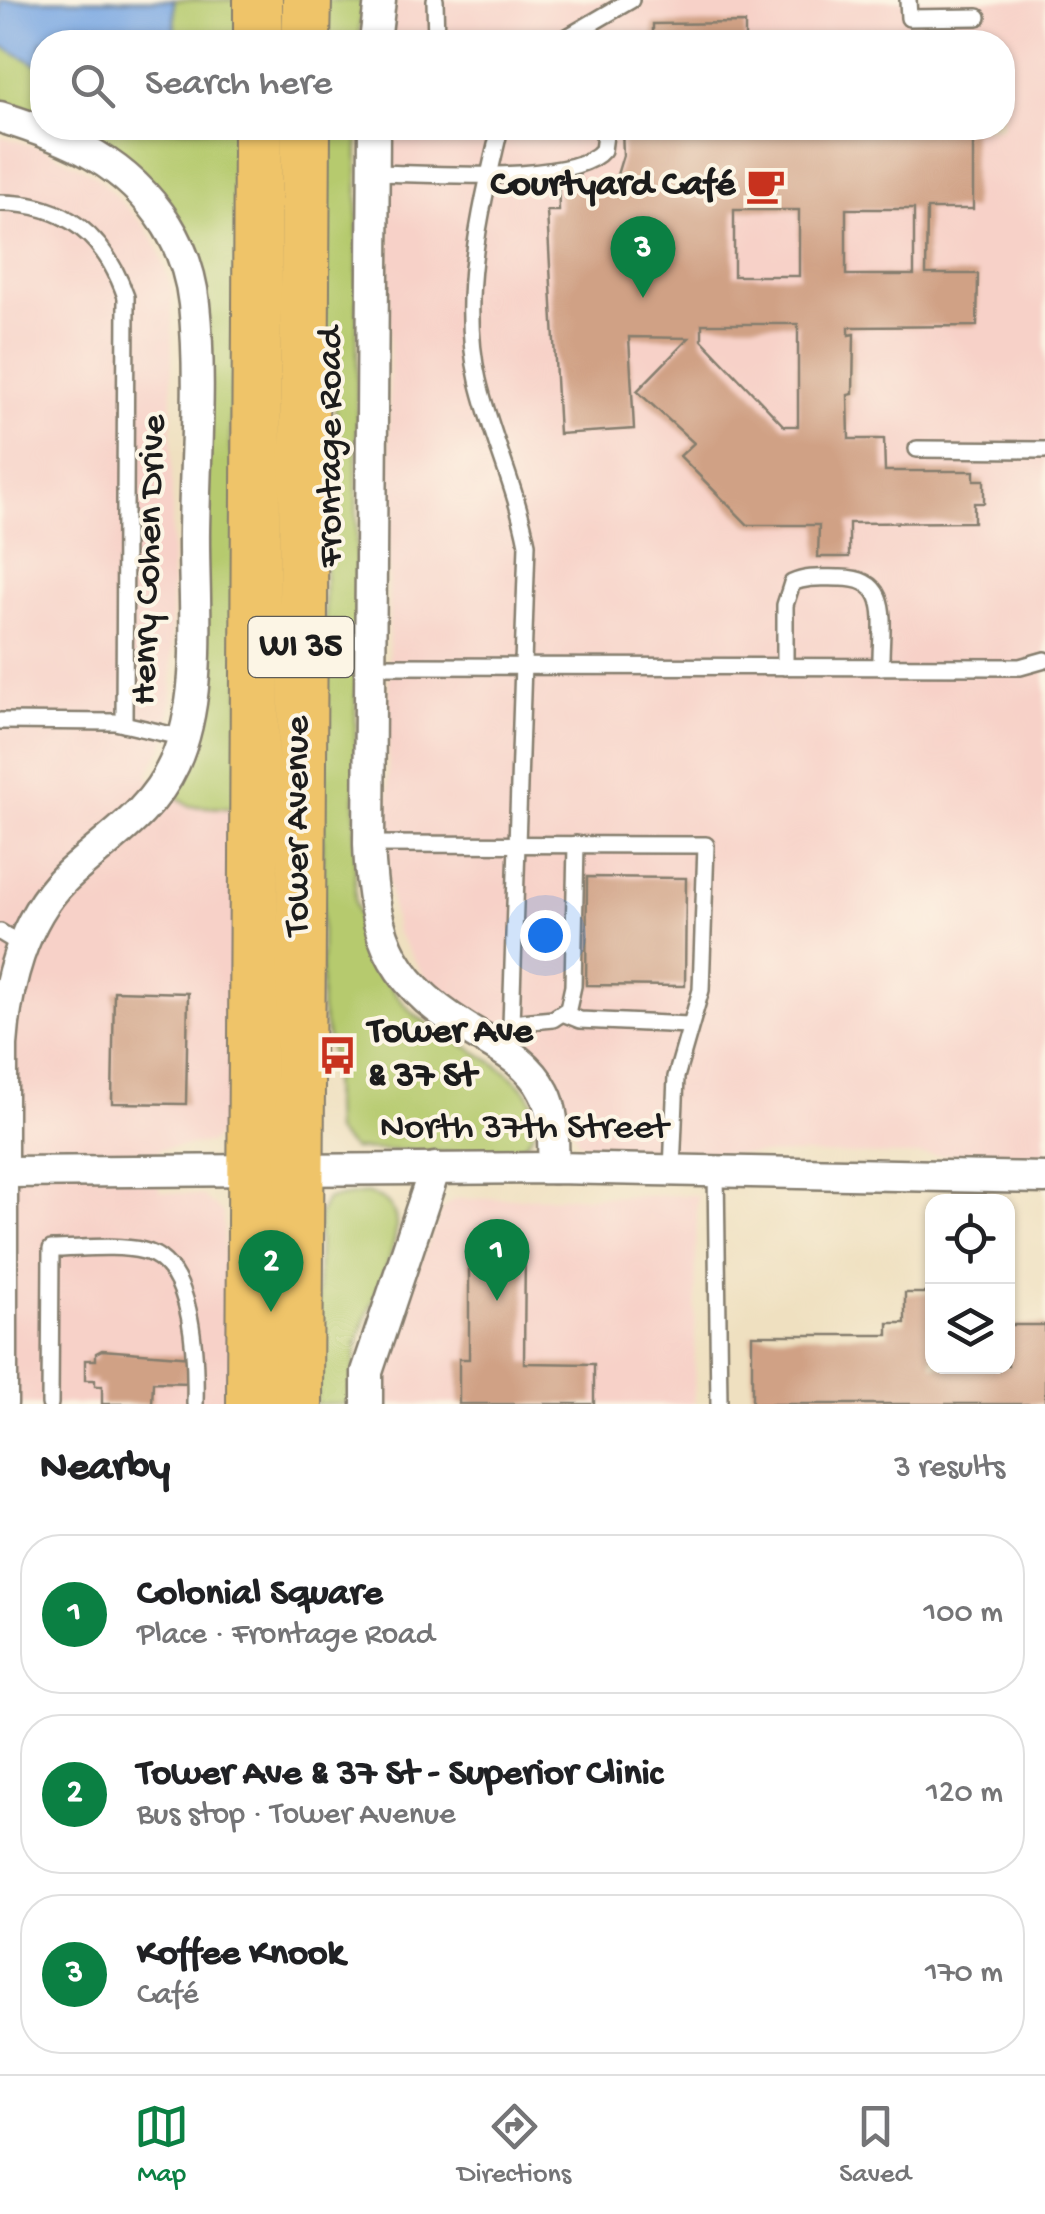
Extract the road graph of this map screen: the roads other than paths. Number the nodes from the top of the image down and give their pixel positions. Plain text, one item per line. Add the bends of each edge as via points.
1 (258, 0) edge
2 (306, 0) edge
3 (380, 0) edge
4 (435, 0) edge
5 (630, 0) edge
6 (908, 0) edge
7 (978, 17) dead end
8 (258, 30) edge
9 (306, 30) edge
10 (376, 30) edge
11 (436, 30) edge
12 (581, 30) edge
13 (0, 117) edge
14 (30, 126) edge
15 (68, 140) edge
16 (258, 140) edge
17 (306, 140) edge
18 (374, 140) edge
19 (497, 140) edge
20 (604, 140) edge
21 (373, 173) junction
22 (490, 173) junction
23 (0, 203) edge
24 (917, 449) dead end
25 (1045, 450) edge
26 (1045, 660) edge
27 (371, 666) junction
28 (522, 666) junction
29 (784, 667) junction
30 (881, 667) junction
31 (0, 721) edge
32 (124, 724) junction
33 (184, 738) junction
34 (369, 844) junction
35 (516, 844) junction
36 (576, 844) junction
37 (12, 939) edge
38 (565, 1014) junction
39 (511, 1023) junction
40 (689, 1025) junction
41 (510, 1055) junction
42 (275, 1168) junction
43 (435, 1168) junction
44 (554, 1168) junction
45 (672, 1170) junction
46 (716, 1171) junction
47 (2, 1172) edge
48 (1045, 1178) edge
49 (2, 1404) edge
50 (50, 1404) edge
51 (196, 1404) edge
52 (251, 1404) edge
53 (298, 1404) edge
54 (367, 1404) edge
55 (720, 1404) edge

1 - 8 main road
2 - 9 main road
3 - 10 street
4 - 11 lane
5 - 12 lane
6 - 7 lane via 908,18
13 - 14 street, Henry Cohen Drive
15 - 33 street, Henry Cohen Drive via 105,158 158,213 186,266 194,304 192,652
16 - 42 main road, Tower Avenue / WI 35
17 - 42 main road, Tower Avenue / WI 35
18 - 21 street, Frontage Road
19 - 22 lane
20 - 22 lane via 603,150 584,165
21 - 22 lane
21 - 27 street, Frontage Road
22 - 28 lane via 474,252 472,327 481,392 527,544
23 - 32 lane via 63,213 82,226 116,266 126,297
24 - 25 lane
26 - 30 lane via 1020,667
27 - 28 lane
27 - 34 street, Frontage Road
28 - 29 lane
28 - 35 lane
29 - 30 lane
29 - 30 lane via 784,605 792,584 803,578 860,578 879,595
31 - 32 lane
32 - 33 lane
33 - 37 street, Henry Cohen Drive via 150,803 59,885
34 - 35 lane
34 - 41 street, Frontage Road via 374,914 393,963 439,1013
35 - 36 lane
35 - 39 lane
36 - 38 lane via 574,986
36 - 40 lane via 706,845 702,990
37 - 47 street, Henry Cohen Drive via 2,1033
38 - 39 lane
38 - 40 lane
39 - 41 lane
40 - 45 lane via 676,1077
41 - 44 street, Frontage Road via 536,1078 548,1101
42 - 43 street, North 37th Street
42 - 47 street, North 37th Street
42 - 52 main road, Tower Avenue / WI 35
42 - 53 main road, Tower Avenue / WI 35
43 - 44 street, North 37th Street
43 - 54 street via 367,1372
44 - 45 street, North 37th Street
45 - 46 street, North 37th Street
46 - 48 street, North 37th Street
46 - 55 lane
47 - 49 street, Henry Cohen Drive
50 - 51 lane via 50,1249 70,1249 142,1250 161,1260 193,1327

